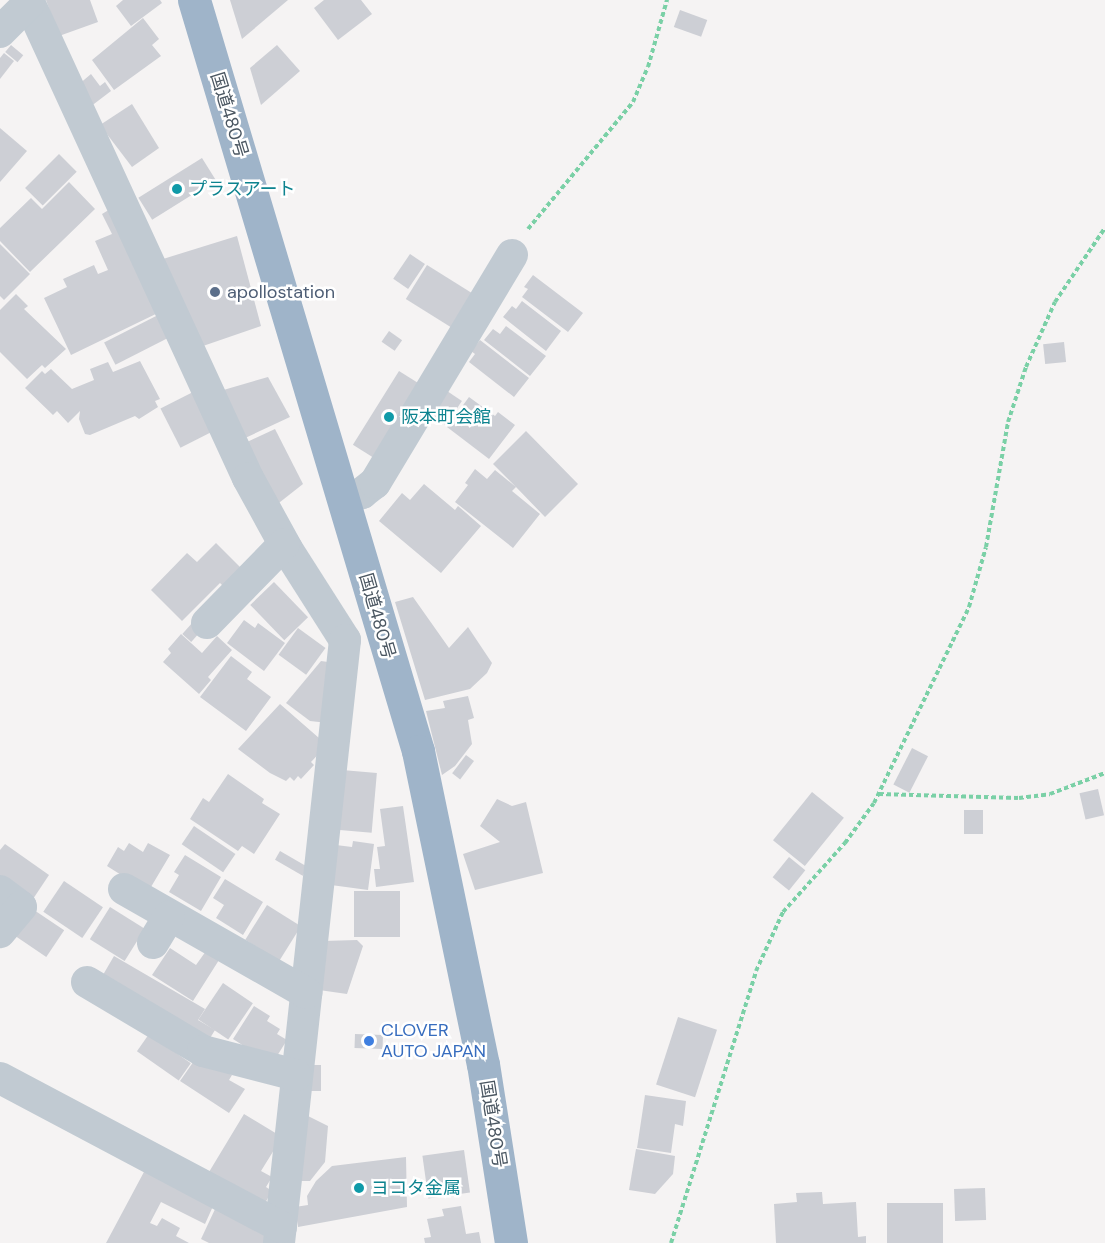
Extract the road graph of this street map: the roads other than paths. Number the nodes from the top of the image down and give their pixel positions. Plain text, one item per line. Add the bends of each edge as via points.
1 (194, 0) edge
2 (28, 1) edge
3 (0, 32) edge
4 (512, 255) road end
5 (344, 500) junction
6 (284, 544) junction
7 (207, 623) dead end
8 (380, 628) junction
9 (345, 640) junction
10 (124, 889) dead end
11 (0, 891) edge
12 (169, 915) junction
13 (0, 932) edge
14 (153, 943) dead end
15 (87, 982) dead end
16 (306, 993) junction
17 (296, 1075) junction
18 (0, 1078) edge
19 (280, 1235) edge
20 (511, 1243) edge

1 - 5 highway, 国道480号
2 - 3 street
2 - 6 street via 248,478
4 - 5 street via 375,483
5 - 8 highway, 国道480号
6 - 7 street
6 - 9 street
8 - 9 street
8 - 20 highway, 国道480号 via 418,752 483,1064
9 - 16 street
10 - 12 street
11 - 13 street via 21,907
12 - 14 street
12 - 16 street
15 - 17 street via 203,1051
16 - 17 street
17 - 19 street
18 - 19 street

